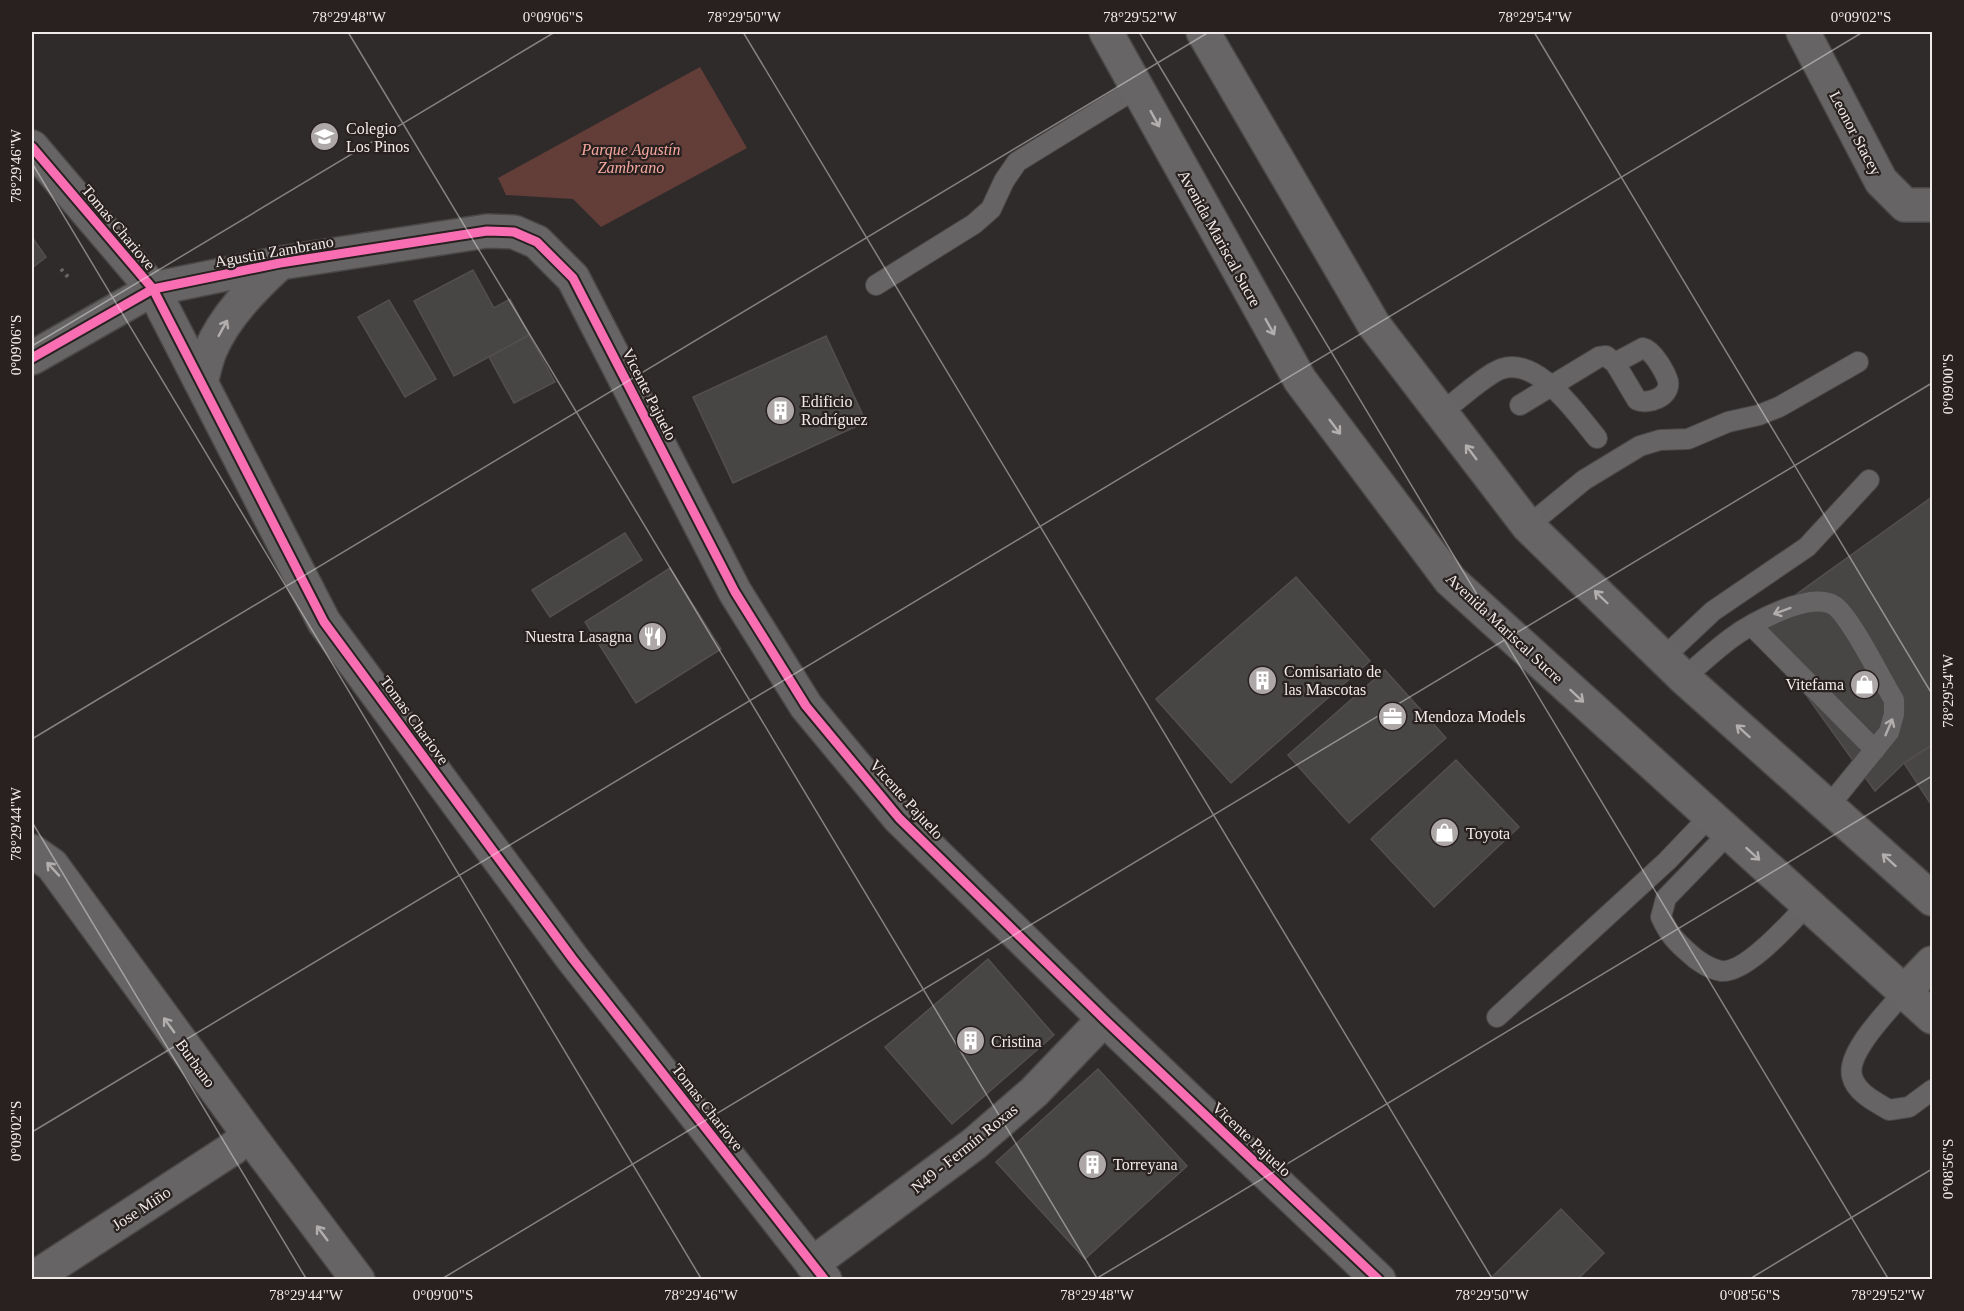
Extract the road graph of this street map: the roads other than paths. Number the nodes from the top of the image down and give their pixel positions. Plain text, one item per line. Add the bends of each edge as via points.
1 (1106, 32) edge
2 (1203, 32) edge
3 (1803, 32) edge
4 (1137, 88) junction
5 (32, 147) edge
6 (1932, 205) edge
7 (537, 242) joint
8 (279, 263) junction
9 (876, 285) dead end
10 (153, 290) junction
11 (32, 358) edge
12 (1858, 362) dead end
13 (1615, 363) dead end
14 (201, 382) junction
15 (1552, 386) junction
16 (1520, 405) dead end
17 (1441, 413) junction
18 (1597, 438) dead end
19 (1869, 480) dead end
20 (1528, 525) junction
21 (1752, 626) junction
22 (1674, 668) junction
23 (1875, 750) junction
24 (1828, 807) junction
25 (1720, 825) junction
26 (32, 851) edge
27 (1932, 899) edge
28 (1808, 904) junction
29 (1932, 963) edge
30 (1905, 991) junction
31 (1497, 1017) dead end
32 (1932, 1017) edge
33 (1104, 1019) junction
34 (1932, 1090) edge
35 (249, 1135) junction
36 (818, 1272) edge
37 (32, 1279) edge
38 (358, 1280) edge
39 (1379, 1280) edge

1 - 4 main road, Avenida Mariscal Sucre
2 - 17 main road via 1374,325
3 - 6 street, Leonor Stacey via 1881,182 1905,205
4 - 9 lane via 1017,162 991,209 974,224
4 -> 25 main road, Avenida Mariscal Sucre via 1300,380 1450,580
5 - 10 street, Tomas Chariove
7 - 8 street, Agustin Zambrano via 514,232 487,231
7 - 33 street, Vicente Pajuelo via 573,278 735,592 806,706 899,818
8 - 10 street, Agustin Zambrano
14 -> 8 street via 210,351 229,316
10 - 11 street, Agustin Zambrano
10 - 14 street, Tomas Chariove
12 - 20 lane via 1760,415 1728,422 1688,439 1660,440 1640,446 1584,480
13 - 15 lane via 1606,356 1599,357
14 - 36 street, Tomas Chariove via 324,622 572,958
15 - 16 lane
15 - 17 lane via 1532,372 1511,366 1494,372
15 - 18 lane
20 -> 17 main road
19 - 22 lane via 1807,547 1713,611
22 -> 20 main road
21 - 22 lane
21 - 23 lane
23 -> 21 lane via 1889,732 1894,700 1845,616 1834,605 1817,601 1779,611
24 -> 22 main road
23 - 24 lane
27 -> 24 main road
25 -> 28 main road, Avenida Mariscal Sucre
25 - 28 lane via 1666,898 1661,917 1670,936 1698,962 1722,971 1737,967 1761,951
25 - 31 lane via 1666,861
35 -> 26 street, Burbano via 52,865
28 - 30 main road, Avenida Mariscal Sucre
29 - 30 main road
30 - 32 main road, Avenida Mariscal Sucre
30 - 34 lane via 1861,1045 1851,1065 1852,1078 1865,1095 1889,1110 1910,1107
33 - 36 street, N49 - Fermín Roxas via 1034,1092
33 - 39 street, Vicente Pajuelo
35 - 37 street, Jose Miño
38 -> 35 street, Burbano

